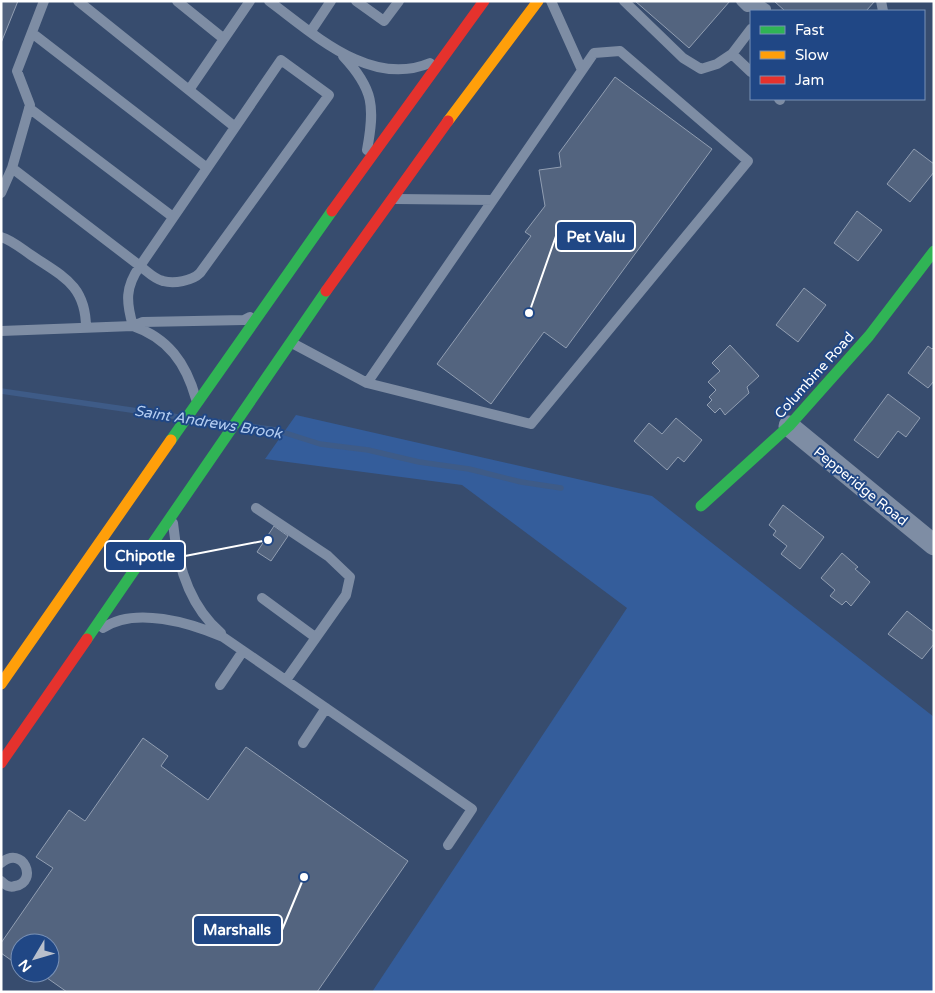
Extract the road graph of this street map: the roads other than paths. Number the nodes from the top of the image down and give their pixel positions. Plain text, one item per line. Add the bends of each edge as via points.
1 (44, 1) edge
2 (78, 1) edge
3 (178, 1) edge
4 (250, 1) edge
5 (269, 1) edge
6 (331, 1) edge
7 (356, 1) edge
8 (399, 1) edge
9 (484, 1) edge
10 (538, 1) edge
11 (551, 1) edge
12 (624, 1) edge
13 (740, 1) edge
14 (764, 8) edge
15 (750, 30) edge
16 (311, 31) junction
17 (32, 33) junction
18 (224, 40) junction
19 (448, 50) junction
20 (339, 52) junction
21 (732, 54) junction
22 (582, 70) junction
23 (750, 71) edge
24 (189, 90) junction
25 (29, 108) junction
26 (235, 126) junction
27 (364, 165) junction
28 (12, 168) junction
29 (207, 168) junction
30 (1, 193) edge
31 (392, 199) junction
32 (493, 200) junction
33 (173, 217) junction
34 (1, 237) edge
35 (934, 250) edge
36 (137, 270) junction
37 (260, 313) junction
38 (133, 326) junction
39 (86, 328) junction
40 (1, 331) edge
41 (291, 343) junction
42 (367, 383) junction
43 (200, 400) junction
44 (788, 426) junction
45 (701, 506) dead end
46 (256, 508) dead end
47 (172, 512) junction
48 (934, 545) edge
49 (262, 598) dead end
50 (315, 637) junction
51 (88, 638) junction
52 (231, 642) junction
53 (243, 651) junction
54 (286, 680) junction
55 (1, 684) edge
56 (220, 685) dead end
57 (326, 708) junction
58 (303, 743) dead end
59 (1, 763) edge
60 (448, 844) dead end
61 (1, 863) edge
62 (1, 881) edge

1 - 17 lane
2 - 24 lane
3 - 18 lane
4 - 18 lane
5 - 16 lane
6 - 16 lane
7 - 8 lane via 384,21
9 - 19 main road
10 - 31 main road
11 - 22 lane
12 - 21 lane via 683,58 701,69
13 - 14 lane via 747,7
15 - 21 lane
16 - 20 lane
17 - 25 lane via 17,72
17 - 29 lane
18 - 24 lane
19 - 20 lane via 437,60 420,67 396,68 365,64
19 - 27 main road
20 - 27 lane via 360,74 371,101 372,123
21 - 23 lane
22 - 32 lane
22 - 42 lane via 594,53 620,51 748,161 531,424
24 - 26 lane
25 - 28 lane
25 - 33 lane
26 - 29 lane
26 - 36 lane via 281,60 329,95 196,278 164,282
27 - 37 main road
28 - 30 lane
28 - 36 lane
29 - 33 lane
31 - 32 lane
31 - 41 main road
32 - 42 lane
33 - 36 lane
34 - 39 lane via 72,283 82,298
35 - 44 main road, Columbine Road via 869,336
36 - 38 lane via 126,294
37 - 38 lane via 244,320 143,322
37 - 43 main road
38 - 39 lane
38 - 43 lane via 154,335 174,352
39 - 40 lane
41 - 42 lane
41 - 47 main road
43 - 55 main road
44 - 45 main road, Columbine Road
44 - 48 street, Pepperidge Road
46 - 50 lane via 328,556 350,577 346,595
47 - 51 main road
47 - 52 lane via 181,570 190,591 209,622
49 - 50 lane
50 - 54 lane
51 - 52 lane via 107,625 152,618 193,625
51 - 59 main road
52 - 53 lane
53 - 54 lane
53 - 56 lane
54 - 57 lane
57 - 58 lane
57 - 60 lane via 472,809
61 - 62 lane via 16,858 24,863 27,872 25,881 17,886 8,886

